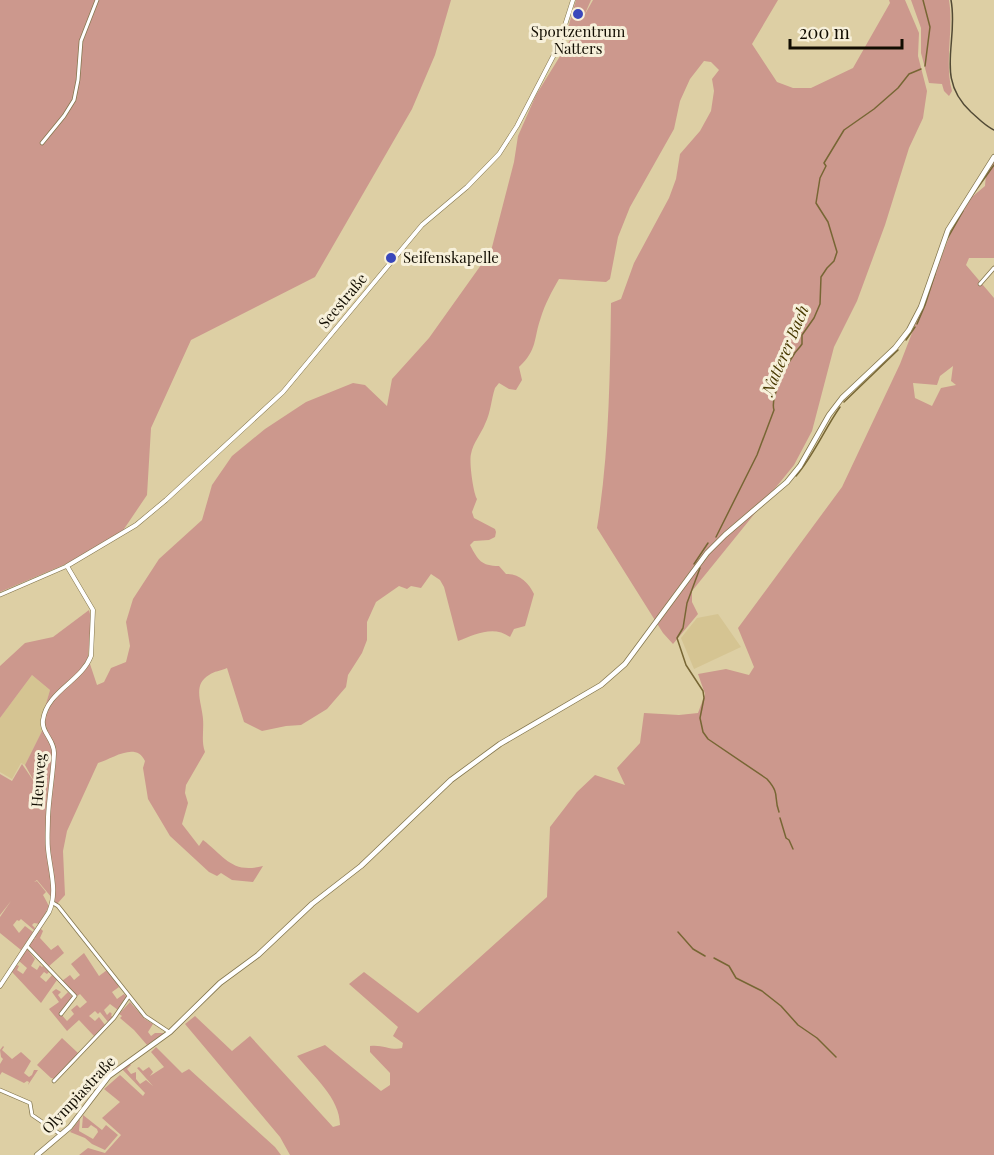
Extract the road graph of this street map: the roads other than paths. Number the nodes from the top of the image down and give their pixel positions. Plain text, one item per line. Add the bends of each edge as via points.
1 (98, 0) edge
2 (573, 0) edge
3 (42, 143) dead end
4 (994, 157) edge
5 (994, 268) edge
6 (980, 284) dead end
7 (67, 566) junction
8 (0, 595) edge
9 (53, 903) junction
10 (27, 946) junction
11 (0, 986) edge
12 (129, 996) junction
13 (61, 1014) dead end
14 (170, 1032) junction
15 (54, 1081) dead end
16 (0, 1090) edge
17 (62, 1136) junction
18 (37, 1155) edge

1 - 3 street via 81,40 74,100
2 - 7 street, Seestraße via 558,47 499,154 422,225 283,392 136,525
4 - 14 main road, Olympiastraße via 948,230 909,330 842,398 787,482 707,553 624,664 593,690 500,744 461,772 374,855 220,983
5 - 6 street
7 - 8 street
7 - 9 street, Heuweg via 90,602 94,619 89,661 53,697 43,718 55,753 48,825
9 - 10 street
9 - 12 street
10 - 11 street
10 - 13 street via 75,996
12 - 14 street via 145,1016
12 - 15 street via 114,1018
14 - 17 main road, Olympiastraße via 109,1076
16 - 17 street via 30,1103 32,1115
17 - 18 main road, Olympiastraße

